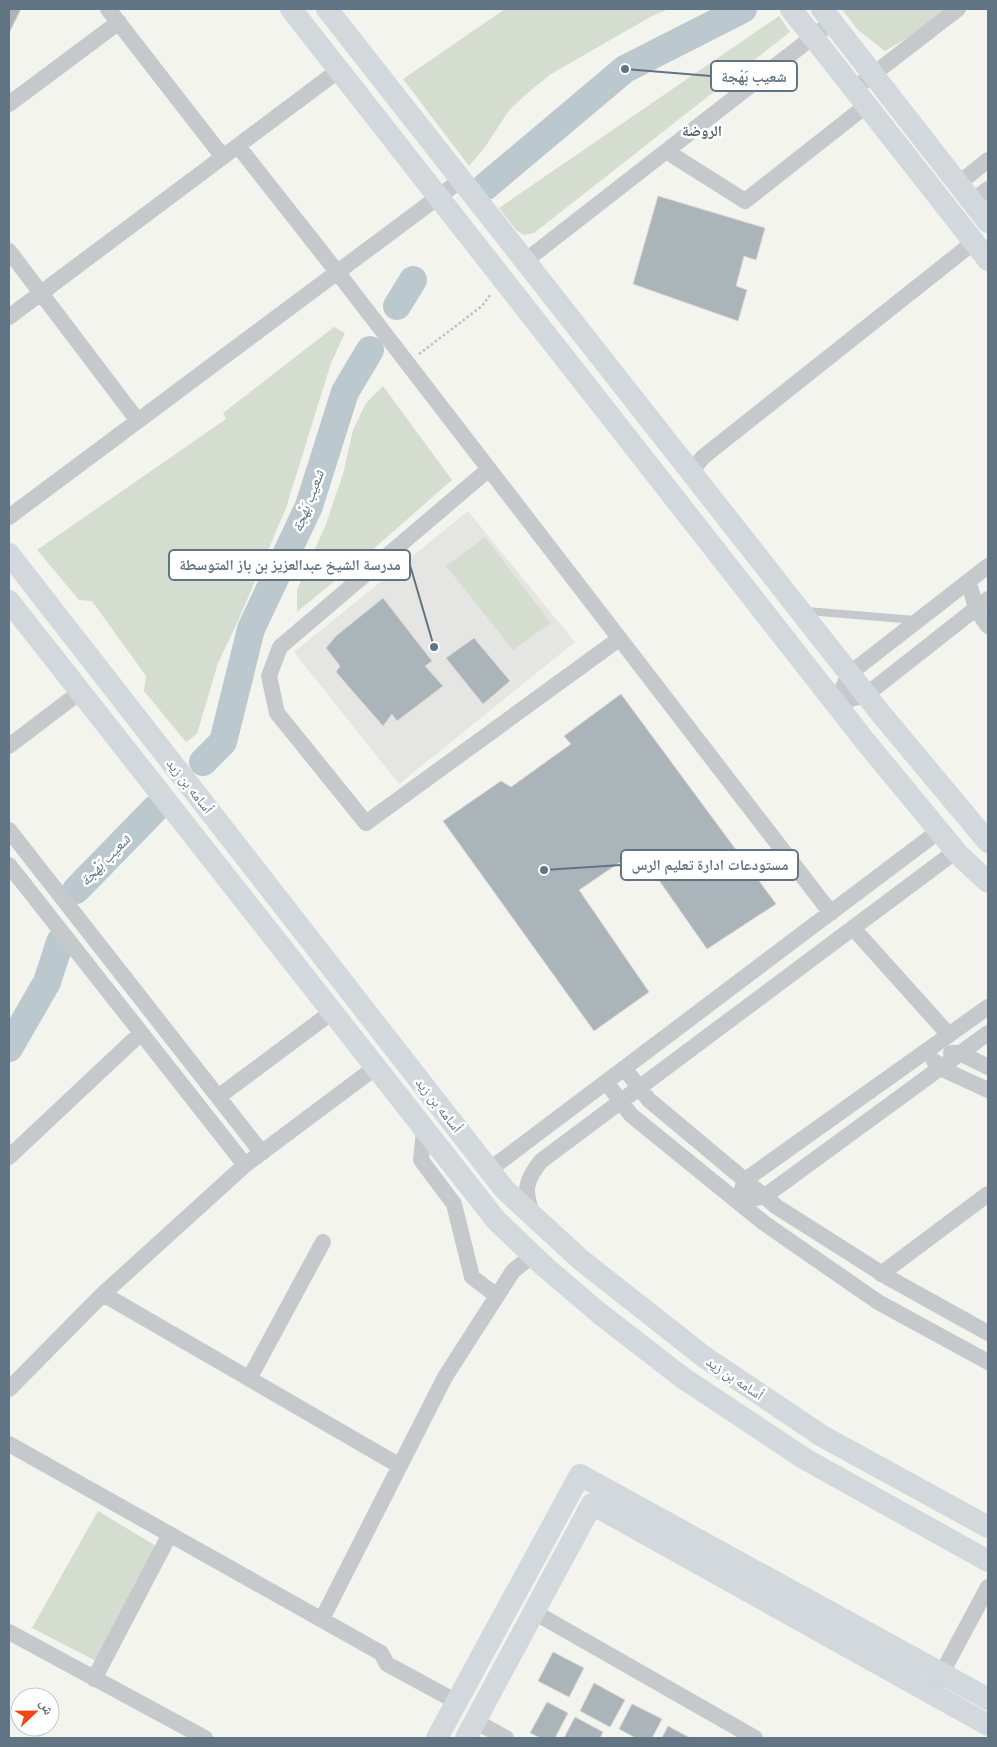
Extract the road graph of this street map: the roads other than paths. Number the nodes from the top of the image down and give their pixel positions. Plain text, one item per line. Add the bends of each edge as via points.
1 (108, 9) edge
2 (291, 9) edge
3 (327, 9) edge
4 (791, 9) edge
5 (958, 9) edge
6 (827, 15) edge
7 (119, 22) junction
8 (813, 37) junction
9 (339, 70) junction
10 (873, 74) junction
11 (860, 97) junction
12 (9, 104) edge
13 (238, 146) junction
14 (666, 152) junction
15 (223, 157) junction
16 (988, 160) edge
17 (461, 180) junction
18 (958, 184) junction
19 (980, 195) edge
20 (439, 197) junction
21 (988, 222) edge
22 (974, 242) junction
23 (9, 251) edge
24 (988, 260) edge
25 (525, 261) junction
26 (338, 273) junction
27 (40, 293) junction
28 (9, 317) edge
29 (138, 421) junction
30 (489, 470) junction
31 (691, 472) junction
32 (9, 518) edge
33 (9, 554) edge
34 (988, 566) edge
35 (968, 582) junction
36 (988, 593) edge
37 (9, 601) edge
38 (982, 604) edge
39 (800, 610) junction
40 (920, 620) junction
41 (988, 626) edge
42 (619, 639) junction
43 (850, 674) junction
44 (80, 692) junction
45 (866, 695) junction
46 (836, 703) junction
47 (9, 746) edge
48 (9, 830) edge
49 (940, 831) junction
50 (988, 842) edge
51 (956, 851) junction
52 (9, 865) edge
53 (988, 882) edge
54 (831, 913) junction
55 (853, 928) junction
56 (988, 1007) edge
57 (332, 1012) junction
58 (141, 1033) junction
59 (988, 1033) edge
60 (949, 1035) junction
61 (925, 1052) junction
62 (960, 1053) junction
63 (376, 1067) junction
64 (988, 1067) edge
65 (624, 1068) junction
66 (940, 1068) junction
67 (606, 1082) junction
68 (639, 1088) junction
69 (988, 1090) edge
70 (218, 1097) junction
71 (621, 1101) junction
72 (424, 1129) junction
73 (262, 1153) junction
74 (9, 1157) edge
75 (246, 1165) junction
76 (489, 1170) junction
77 (744, 1180) junction
78 (988, 1194) edge
79 (765, 1196) junction
80 (738, 1202) junction
81 (533, 1216) junction
82 (323, 1242) dead end
83 (533, 1256) junction
84 (881, 1274) junction
85 (103, 1294) junction
86 (497, 1296) junction
87 (988, 1333) edge
88 (703, 1356) junction
89 (988, 1362) edge
90 (683, 1378) junction
91 (249, 1379) junction
92 (9, 1390) edge
93 (9, 1444) edge
94 (400, 1466) junction
95 (988, 1527) edge
96 (170, 1534) junction
97 (988, 1561) edge
98 (988, 1587) edge
99 (534, 1612) junction
100 (322, 1619) junction
101 (9, 1632) edge
102 (942, 1673) junction
103 (94, 1679) junction
104 (931, 1693) junction
105 (988, 1699) edge
106 (457, 1702) junction
107 (988, 1725) edge
108 (471, 1730) edge
109 (205, 1738) edge
110 (437, 1738) edge
111 (506, 1738) edge
112 (755, 1738) edge

1 - 7 street
2 - 9 street
3 - 17 street
4 - 8 street
5 - 10 street
6 - 8 street
6 - 10 street
7 - 12 street
7 - 15 street
8 - 11 street
8 - 14 street
9 - 13 street
9 - 20 street
10 - 11 street
10 - 18 street
11 - 14 street via 745,201
11 - 22 street
13 - 15 street
13 - 26 street
14 - 25 street
15 - 27 street
16 - 18 street
17 - 20 street
17 - 25 street
18 - 19 street
19 - 21 street
20 - 26 street
20 - 46 street
22 - 24 street
22 - 31 street via 703,457
23 - 27 street
25 - 31 street
26 - 29 street
26 - 30 street
27 - 28 street
27 - 29 street
29 - 32 street
30 - 42 street
30 - 42 street via 280,647 269,676 277,713 366,823
31 - 39 street
33 - 76 street, أسامه بن زيد
34 - 35 street
35 - 36 street
35 - 38 street
35 - 40 street
37 - 44 street, أسامه بن زيد
38 - 41 street
38 - 45 street
39 - 40 lane
39 - 43 street
40 - 43 street
42 - 54 street
43 - 45 street
43 - 46 street
44 - 47 street
44 - 57 street, أسامه بن زيد
45 - 46 street
45 - 50 street
46 - 49 street
48 - 70 street
49 - 51 street
49 - 54 street
51 - 53 street
51 - 55 street
52 - 58 street
54 - 65 street
55 - 60 street
55 - 68 street
56 - 60 street
57 - 63 street, أسامه بن زيد
57 - 70 street
58 - 74 street
58 - 75 street
59 - 62 street
60 - 61 street
61 - 62 street
61 - 66 street
61 - 77 street
62 - 64 street
62 - 66 street
63 - 72 street, أسامه بن زيد
63 - 73 street
65 - 67 street
65 - 68 street
66 - 69 street
66 - 79 street
67 - 71 street
67 - 76 street
68 - 71 street
68 - 77 street
70 - 73 street
71 - 80 street via 631,1116
71 - 81 street via 541,1161 530,1175 526,1197
72 - 83 street, أسامه بن زيد via 496,1220
72 - 86 street via 422,1160 454,1204 472,1277
73 - 75 street
75 - 85 street
76 - 81 street, أسامه بن زيد
77 - 79 street
77 - 80 street
78 - 84 street
79 - 80 street
79 - 84 street
80 - 89 street via 878,1302
81 - 88 street, أسامه بن زيد via 581,1260
82 - 91 street
83 - 86 street via 513,1271
83 - 90 street, أسامه بن زيد via 599,1313
84 - 87 street
85 - 91 street
85 - 92 street
86 - 94 street via 445,1377
88 - 90 street
88 - 95 street, أسامه بن زيد via 822,1436
90 - 97 street, أسامه بن زيد via 804,1460
91 - 94 street
93 - 96 street
94 - 100 street
96 - 100 street
96 - 103 street
98 - 102 street
99 - 104 street via 592,1504
99 - 108 street
99 - 112 street
100 - 106 street via 381,1652 387,1664
101 - 103 street
102 - 104 street
102 - 105 street
102 - 106 street via 580,1475
103 - 109 street
104 - 107 street
106 - 110 street
108 - 111 street

